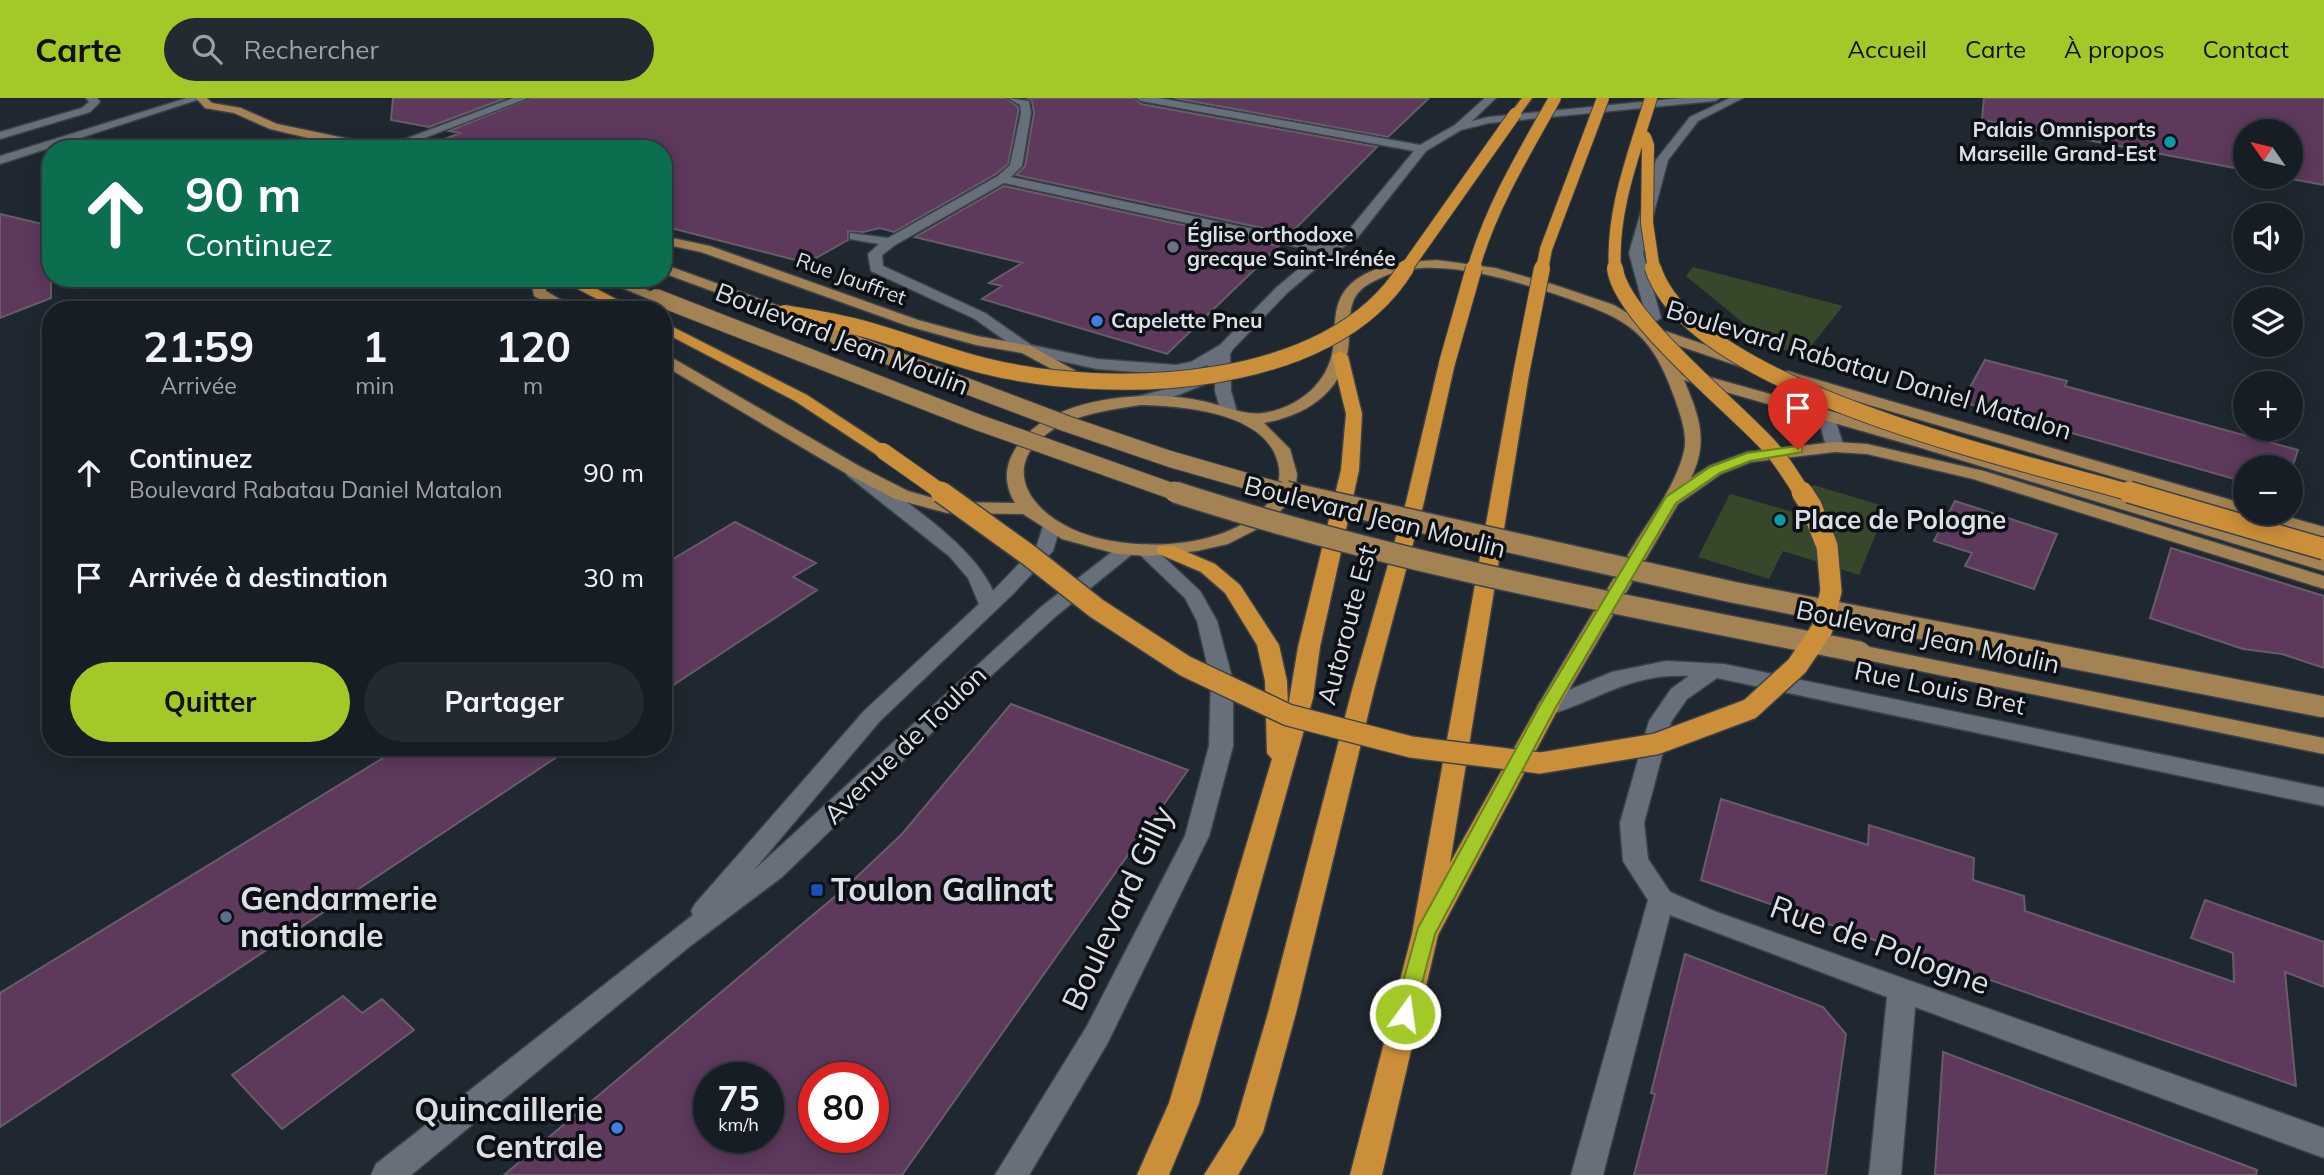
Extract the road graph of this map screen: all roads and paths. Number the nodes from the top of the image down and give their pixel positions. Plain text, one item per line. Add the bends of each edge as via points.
1 (92, 98) edge
2 (200, 98) edge
3 (523, 98) edge
4 (1013, 98) edge
5 (1141, 98) edge
6 (1490, 98) edge
7 (1527, 98) edge
8 (1555, 98) edge
9 (1603, 98) edge
10 (1653, 98) edge
11 (1715, 98) edge
12 (1738, 98) edge
13 (245, 99) edge
14 (1680, 100) edge
15 (237, 110) junction
16 (1566, 112) junction
17 (1694, 118) junction
18 (274, 127) junction
19 (1457, 128) junction
20 (1643, 132) junction
21 (0, 135) edge
22 (65, 140) edge
23 (287, 140) edge
24 (340, 140) edge
25 (409, 140) edge
26 (42, 147) edge
27 (1422, 149) junction
28 (0, 160) edge
29 (1002, 179) junction
30 (855, 236) dead end
31 (672, 242) edge
32 (890, 242) junction
33 (1329, 250) junction
34 (672, 271) edge
35 (539, 287) edge
36 (583, 287) edge
37 (630, 287) edge
38 (554, 301) edge
39 (611, 301) edge
40 (666, 301) edge
41 (672, 303) edge
42 (785, 313) junction
43 (1640, 326) junction
44 (672, 331) edge
45 (1226, 347) junction
46 (1026, 349) junction
47 (1340, 356) junction
48 (672, 364) edge
49 (1672, 370) junction
50 (1141, 400) junction
51 (1110, 404) junction
52 (1237, 416) junction
53 (1826, 416) junction
54 (1835, 447) junction
55 (847, 466) junction
56 (1671, 500) junction
57 (2233, 506) edge
58 (1027, 508) junction
59 (2296, 525) edge
60 (1051, 527) junction
61 (2324, 533) edge
62 (2324, 549) edge
63 (1146, 550) junction
64 (2324, 565) edge
65 (2324, 583) edge
66 (989, 604) junction
67 (1713, 670) junction
68 (1548, 707) junction
69 (2324, 707) edge
70 (2324, 746) edge
71 (1279, 773) junction
72 (2324, 797) edge
73 (1661, 899) junction
74 (1425, 934) junction
75 (680, 939) junction
76 (1902, 990) junction
77 (1248, 1132) junction
78 (2324, 1143) edge
79 (387, 1175) edge
80 (1011, 1175) edge
81 (1153, 1175) edge
82 (1220, 1175) edge
83 (1236, 1175) edge
84 (1366, 1175) edge
85 (1587, 1175) edge
86 (1885, 1175) edge

1 - 21 street via 95,102 86,110
2 - 15 main road via 209,106
2 - 22 street
3 - 25 street
4 - 29 street via 1025,103 1026,113 1016,166
5 - 27 street
6 - 19 street
7 - 42 highway, bridge via 1393,289 1357,323 1302,352 1201,376 1102,382 986,366 852,325
8 - 77 highway, Autoroute Est, bridge via 1480,246
9 - 74 highway, bridge via 1546,249
10 - 16 street
10 - 20 highway, bridge
11 - 14 street
12 - 17 street
13 - 15 main road
14 - 16 street
14 - 17 street via 1691,108
15 - 18 main road
16 - 19 street
17 - 43 street via 1662,160 1636,253 1654,318
18 - 23 main road
18 - 24 main road
19 - 27 street
20 - 44 highway, bridge via 1617,218 1613,241 1616,280 1644,321 1770,447 1811,506 1827,547 1831,591 1822,629 1797,666 1749,709 1656,744 1541,763 1411,747 1288,715 1185,666 883,451 801,398
20 - 62 highway, bridge via 1648,145 1650,260 1664,293 1688,323 1758,369 1826,399 1961,443
26 - 28 street
27 - 33 street via 1353,234
29 - 32 street
29 - 33 street
30 - 32 street
31 - 46 main road, Rue Jauffret via 705,249 913,323
32 - 46 street, Rue Jauffret via 875,254 876,268 968,310
33 - 45 street
34 - 42 main road, Boulevard Jean Moulin
35 - 38 main road via 539,293
36 - 39 highway
37 - 40 main road, Boulevard Jean Moulin, bridge
41 - 70 main road, Boulevard Jean Moulin, bridge via 1036,444 1304,532 1476,574
42 - 69 main road, Boulevard Jean Moulin, bridge via 1067,424 1308,499 1732,592
43 - 47 main road via 1611,309 1518,278 1466,267 1424,266 1376,275 1357,286 1345,303
43 - 49 main road via 1663,348
43 - 57 main road, Boulevard Rabatau Daniel Matalon via 1717,355
45 - 46 street, Rue Jauffret via 1196,366 1176,370 1097,364
45 - 50 street via 1210,376
45 - 52 street via 1222,376
46 - 51 main road, Rue Jauffret via 1089,381
47 - 52 main road via 1314,398 1293,413 1267,419
47 - 71 highway via 1354,414 1350,470 1309,647 1302,698
48 - 55 main road
49 - 53 main road, Boulevard Rabatau Daniel Matalon
49 - 56 main road via 1686,404 1693,448
50 - 51 main road
50 - 52 main road via 1177,401
51 - 58 main road via 1061,419 1022,450 1014,469 1015,489
52 - 63 main road via 1279,446 1289,478 1284,495 1272,511 1228,537
53 - 54 street
53 - 64 main road, Boulevard Rabatau Daniel Matalon
54 - 56 main road via 1747,457 1715,470
54 - 65 main road via 1867,449 1978,475
55 - 58 main road via 936,506
55 - 66 street via 956,552 977,576
56 - 68 main road
58 - 60 main road
59 - 61 main road
60 - 63 main road via 1071,538
60 - 66 street, Avenue de Toulon via 1046,547
63 - 71 highway via 1208,568 1233,589 1268,645 1276,681
63 - 75 street, Avenue de Toulon via 1048,612 773,870
63 - 80 street, Boulevard Gilly via 1193,595 1207,621 1222,681 1221,746 1197,836 1097,1035
66 - 75 street, Avenue de Toulon via 866,722
67 - 68 street, Rue Louis Bret via 1666,668 1620,677
67 - 72 street, Rue Louis Bret
67 - 73 street via 1679,694 1660,721 1632,823 1636,862
68 - 74 highway
71 - 81 highway via 1184,1103
73 - 76 street, Rue de Pologne
73 - 85 street
74 - 84 highway
75 - 79 street, Avenue de Toulon
76 - 78 street, Rue de Pologne
76 - 86 street
77 - 82 highway, Autoroute Est
77 - 83 highway

